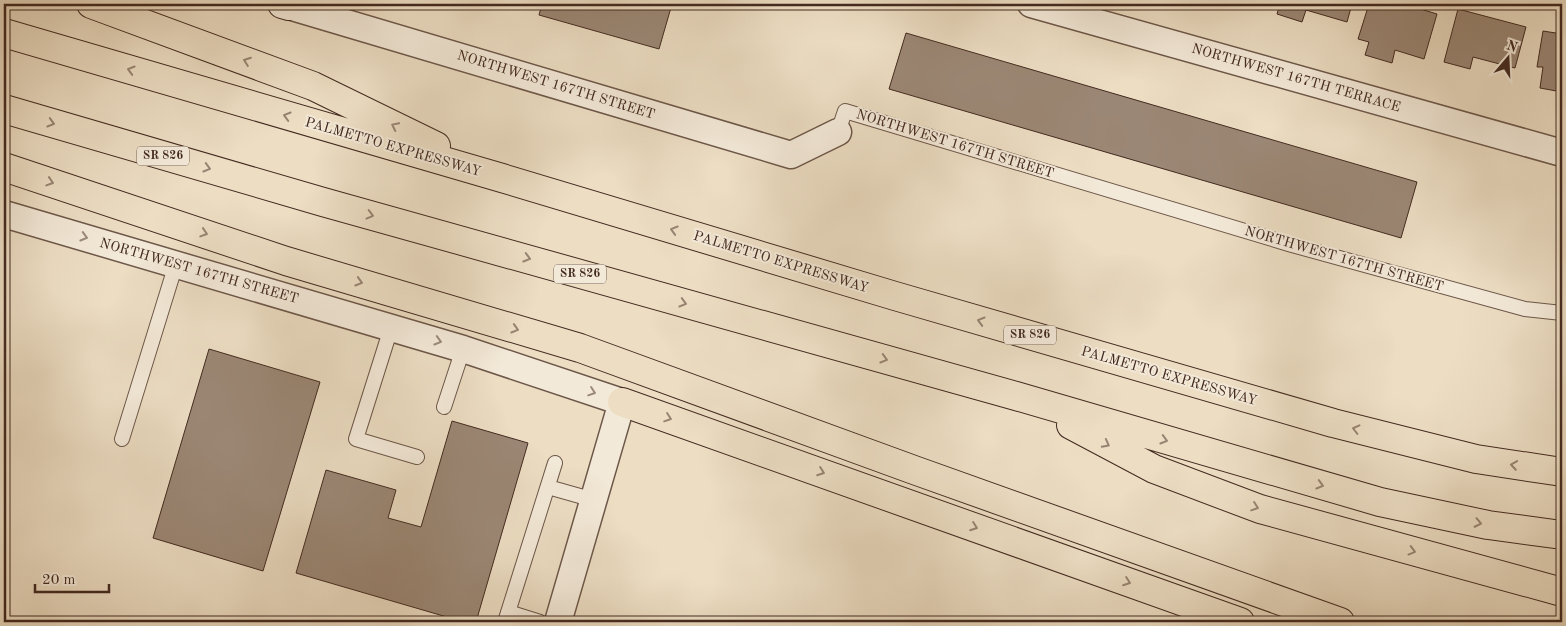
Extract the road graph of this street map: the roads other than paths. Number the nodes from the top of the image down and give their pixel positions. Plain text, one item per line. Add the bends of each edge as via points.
1 (91, 4) edge
2 (287, 4) edge
3 (1031, 4) edge
4 (4, 33) edge
5 (4, 109) edge
6 (838, 132) joint
7 (1562, 153) edge
8 (4, 167) edge
9 (502, 178) junction
10 (4, 214) edge
11 (176, 264) junction
12 (1562, 313) edge
13 (391, 328) junction
14 (463, 349) junction
15 (1016, 396) junction
16 (622, 402) junction
17 (444, 407) dead end
18 (122, 439) dead end
19 (416, 457) dead end
20 (555, 463) dead end
21 (1562, 472) edge
22 (548, 487) junction
23 (594, 500) junction
24 (1562, 536) edge
25 (1562, 592) edge
26 (507, 617) edge
27 (540, 622) edge
28 (558, 622) edge
29 (1240, 622) edge
30 (1340, 622) edge

9 -> 1 highway via 313,86
2 - 6 street, NORTHWEST 167TH STREET via 791,155
3 - 7 street, NORTHWEST 167TH TERRACE
9 -> 4 highway, PALMETTO EXPRESSWAY / SR 826
5 -> 15 highway, SR 826
6 - 12 lane, NORTHWEST 167TH STREET via 845,111 1292,245 1525,309
8 -> 30 highway via 286,260 580,348
21 -> 9 highway, PALMETTO EXPRESSWAY / SR 826 via 1476,459 1333,423
10 -> 11 street, NORTHWEST 167TH STREET
11 - 13 street, NORTHWEST 167TH STREET
11 - 18 lane
13 -> 14 street, NORTHWEST 167TH STREET
13 - 19 lane via 356,439
14 -> 16 street, NORTHWEST 167TH STREET
14 - 17 lane
15 -> 24 highway, SR 826 via 1380,502 1488,525
15 -> 25 highway via 1154,469 1260,508
16 - 23 street
16 -> 29 highway
20 - 22 lane
22 - 23 lane
22 - 26 lane
23 - 28 street
26 - 27 lane

